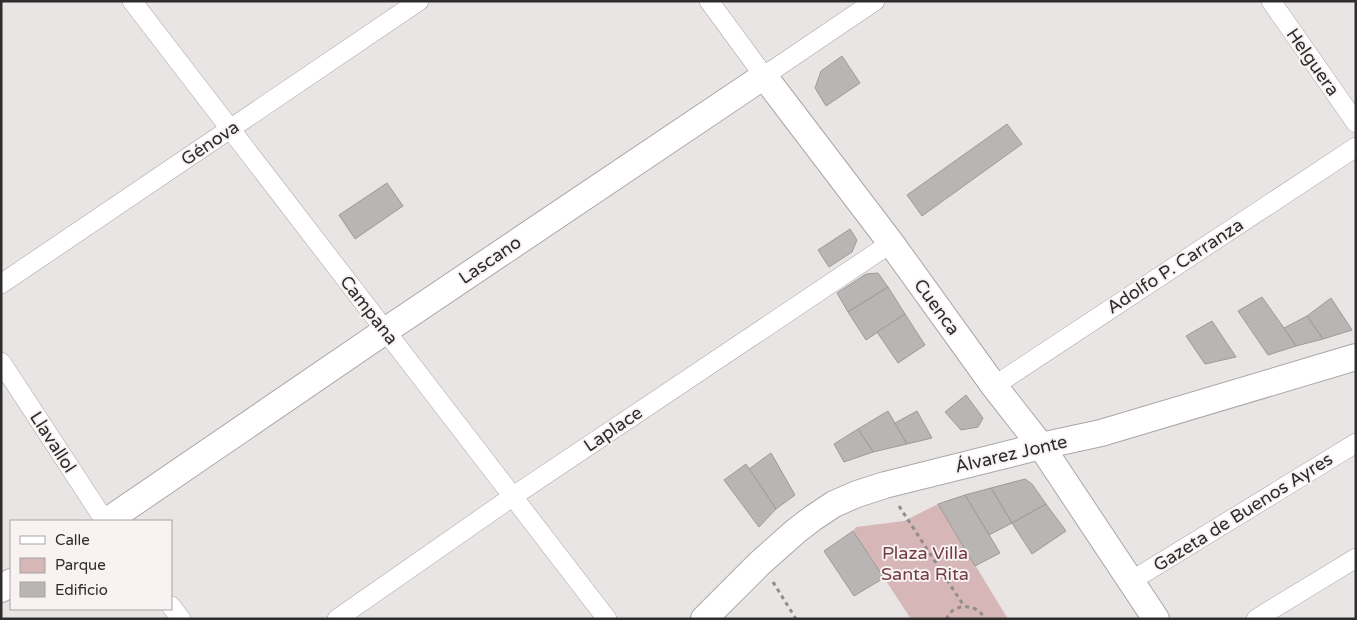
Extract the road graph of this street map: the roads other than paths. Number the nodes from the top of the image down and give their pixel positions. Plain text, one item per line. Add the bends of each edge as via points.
1 (132, 1) edge
2 (419, 1) edge
3 (709, 1) edge
4 (875, 1) edge
5 (1271, 1) edge
6 (764, 76) junction
7 (1356, 123) edge
8 (230, 130) junction
9 (1356, 147) edge
10 (891, 242) junction
11 (1, 284) edge
12 (385, 330) junction
13 (1356, 357) edge
14 (1, 362) edge
15 (994, 386) junction
16 (1356, 443) edge
17 (1041, 446) junction
18 (512, 497) junction
19 (105, 520) edge
20 (107, 520) edge
21 (1356, 558) edge
22 (1131, 581) junction
23 (172, 607) edge
24 (182, 619) edge
25 (336, 619) edge
26 (607, 619) edge
27 (704, 619) edge
28 (1156, 619) edge
29 (1256, 619) edge

1 - 8 street, Campana
2 - 8 street, Génova
3 - 6 street, Cuenca
4 - 6 street, Lascano
5 - 7 street, Helguera
6 - 10 street, Cuenca
6 - 12 street, Lascano
8 - 11 street, Génova
8 - 12 street, Campana
9 - 15 street, Adolfo P. Carranza
10 - 15 street, Cuenca
10 - 18 street, Laplace
12 - 18 street, Campana
12 - 20 street, Lascano
13 - 17 street, Álvarez Jonte via 1101,433
14 - 19 street, Llavallol
15 - 17 street, Cuenca
16 - 22 street, Gazeta de Buenos Ayres
17 - 22 street, Cuenca
17 - 27 street, Álvarez Jonte via 885,485 834,504 760,563
18 - 25 street, Laplace
18 - 26 street, Campana
21 - 29 street
22 - 28 street, Cuenca
23 - 24 street

